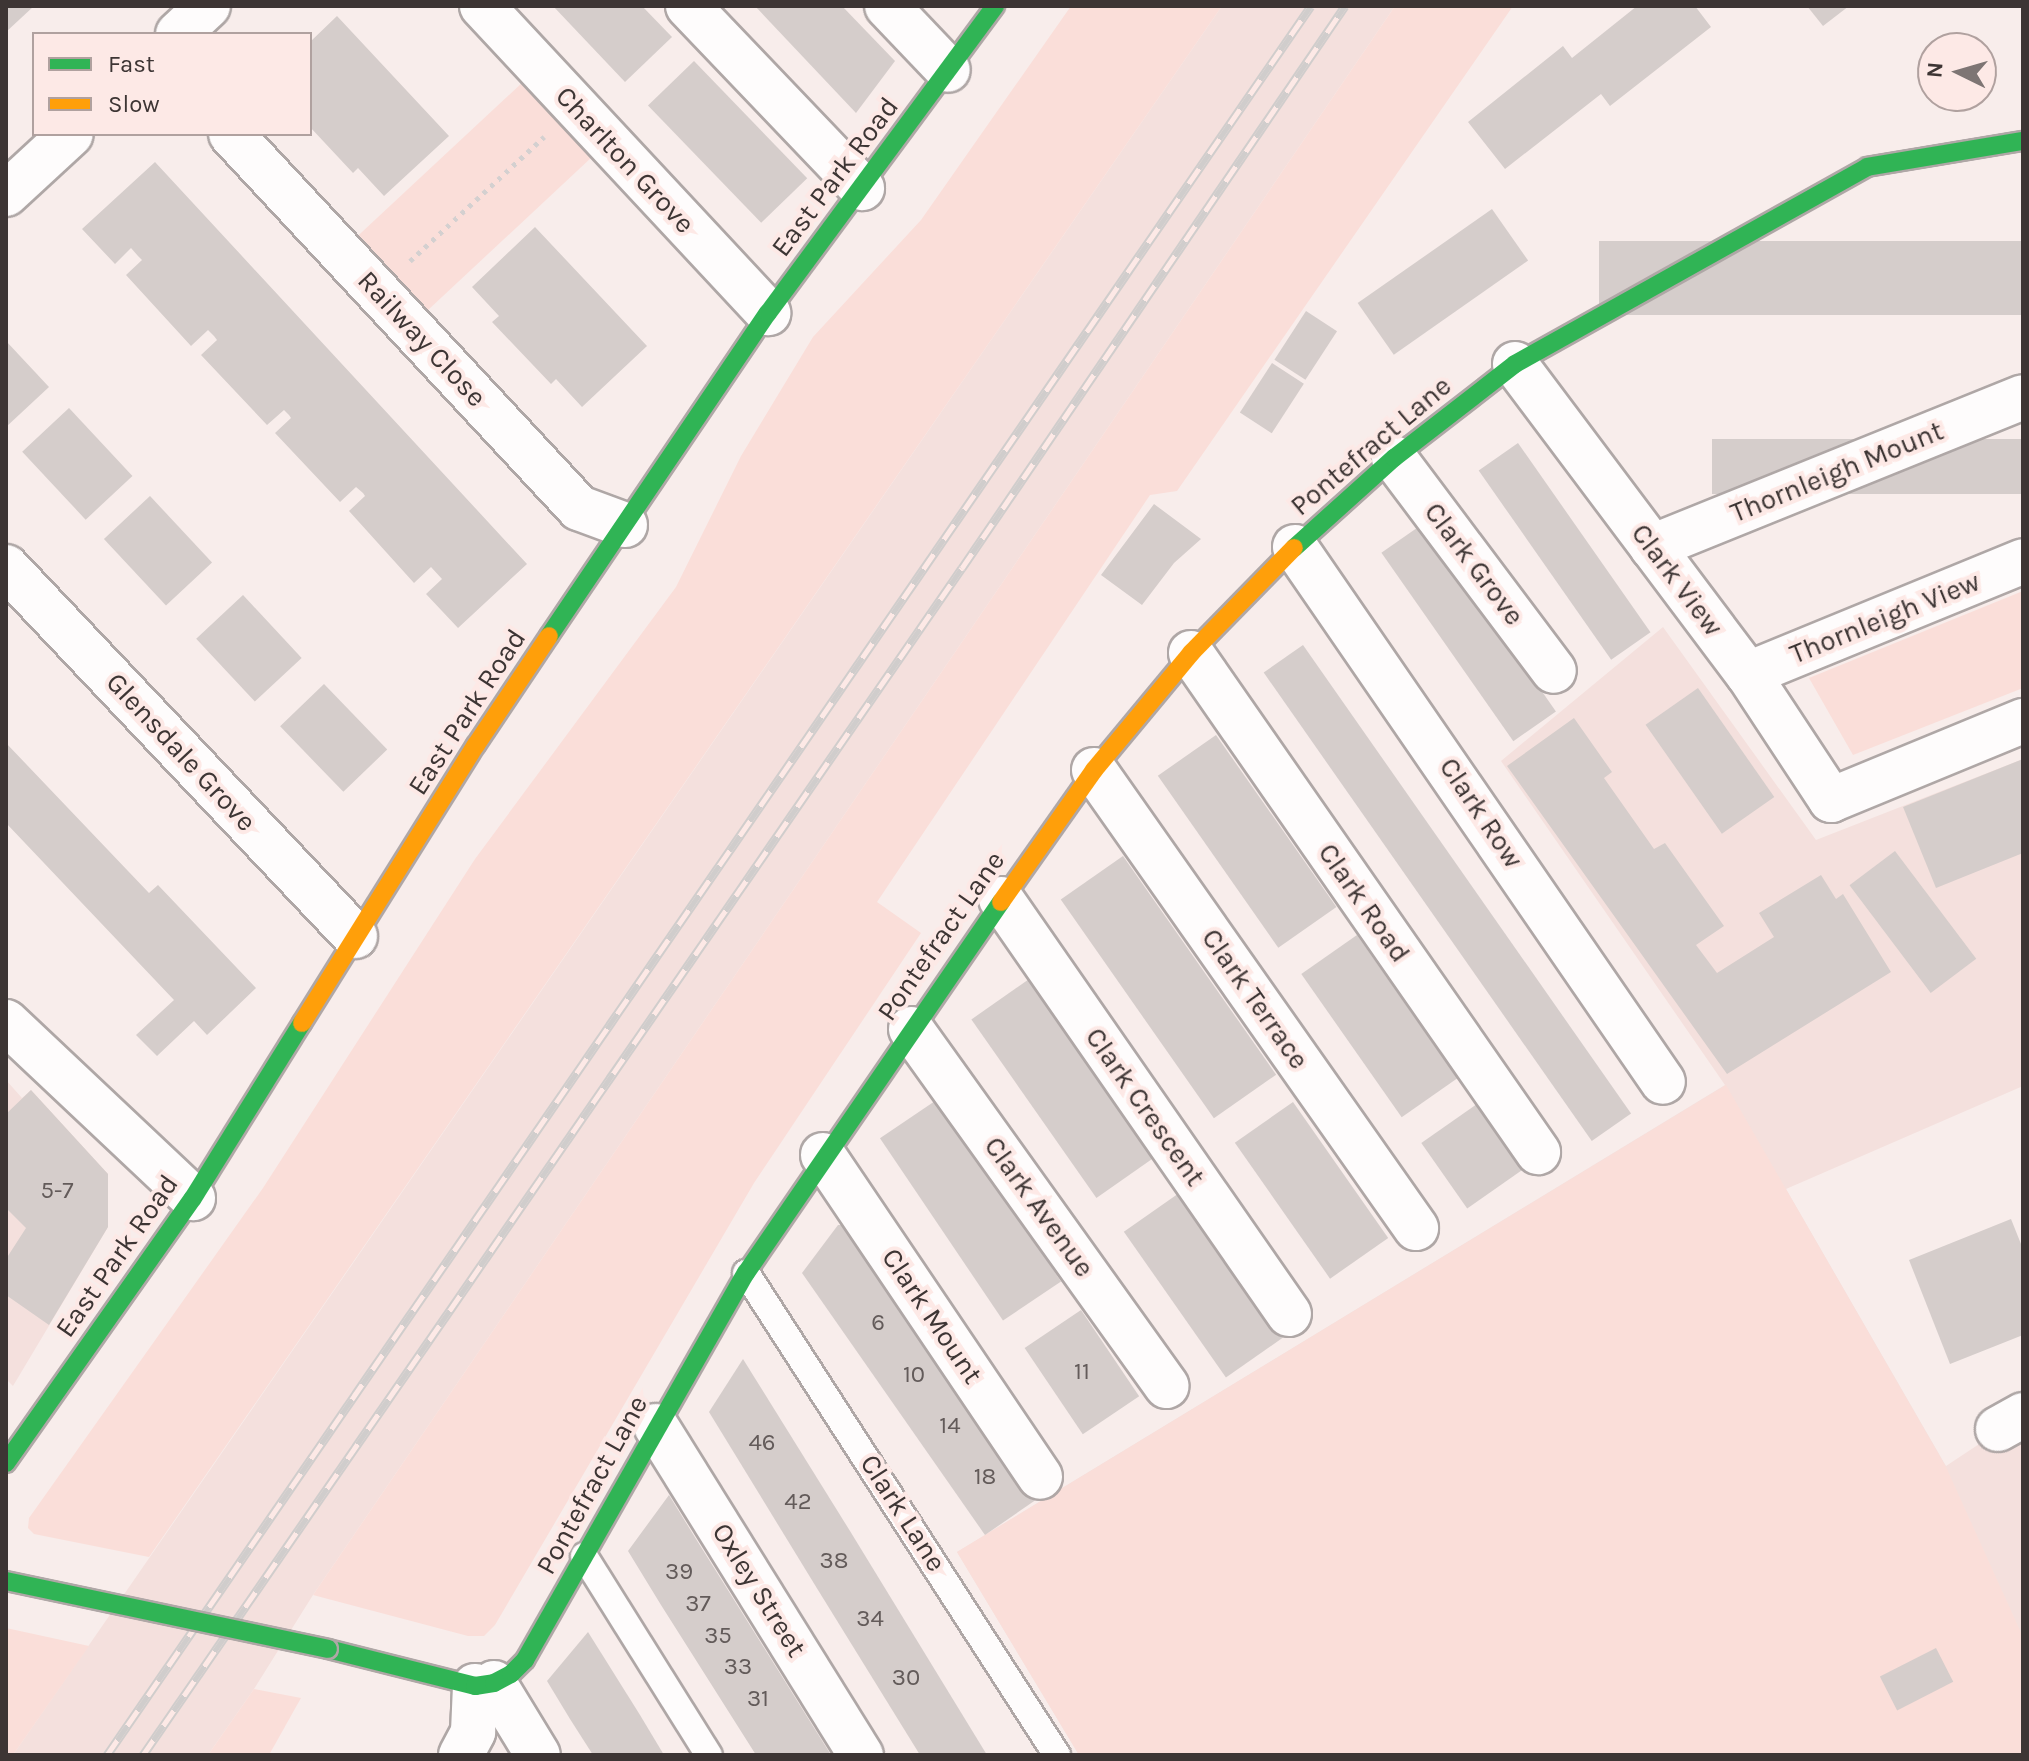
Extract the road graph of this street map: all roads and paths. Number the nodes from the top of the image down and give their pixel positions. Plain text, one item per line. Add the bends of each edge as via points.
1 (208, 6) edge
2 (482, 6) edge
3 (688, 6) edge
4 (887, 6) edge
5 (995, 6) edge
6 (180, 32) edge
7 (948, 70) junction
8 (576, 107) junction
9 (68, 136) edge
10 (233, 136) edge
11 (2023, 141) edge
12 (14, 171) edge
13 (862, 188) junction
14 (377, 292) junction
15 (768, 313) junction
16 (1515, 364) junction
17 (2023, 397) edge
18 (1394, 458) junction
19 (625, 525) junction
20 (1295, 547) junction
21 (1652, 547) junction
22 (2023, 561) edge
23 (6, 567) edge
24 (1191, 653) junction
25 (1554, 671) dead end
26 (1748, 674) junction
27 (2023, 721) edge
28 (1094, 770) junction
29 (1001, 899) junction
30 (355, 936) junction
31 (6, 1022) edge
32 (911, 1029) junction
33 (1663, 1082) dead end
34 (1538, 1152) dead end
35 (823, 1155) junction
36 (193, 1198) junction
37 (1416, 1228) dead end
38 (746, 1273) junction
39 (1289, 1314) dead end
40 (1167, 1386) dead end
41 (656, 1426) junction
42 (10, 1450) edge
43 (1040, 1477) dead end
44 (584, 1556) junction
45 (6, 1581) edge
46 (485, 1684) junction
47 (461, 1755) edge
48 (538, 1755) edge
49 (709, 1755) edge
50 (861, 1755) edge
51 (1057, 1755) edge

1 - 6 street
2 - 8 street, Charlton Grove
3 - 13 street
4 - 7 street
5 - 7 street, East Park Road
7 - 13 street, East Park Road
8 - 14 path
8 - 15 street, Charlton Grove
9 - 12 street
10 - 14 street, Railway Close
11 - 16 street, Pontefract Lane via 1867,167
13 - 15 street, East Park Road
14 - 19 street, Railway Close via 579,508
15 - 19 street, East Park Road
16 - 18 street, Pontefract Lane
16 - 21 street, Clark View
17 - 21 street, Thornleigh Mount
18 - 20 street, Pontefract Lane
18 - 25 street, Clark Grove
19 - 30 street, East Park Road
20 - 24 street, Pontefract Lane
20 - 33 street, Clark Row
21 - 26 street, Clark View
22 - 26 street, Thornleigh View
23 - 30 street, Glensdale Grove
24 - 28 street, Pontefract Lane
24 - 34 street, Clark Road
26 - 27 street, Clark View via 1831,800
28 - 29 street, Pontefract Lane
28 - 37 street, Clark Terrace
29 - 32 street, Pontefract Lane
29 - 39 street, Clark Crescent
30 - 36 street, East Park Road
31 - 36 street
32 - 35 street, Pontefract Lane
32 - 40 street, Clark Avenue
35 - 38 street, Pontefract Lane
35 - 43 street, Clark Mount
36 - 42 street, East Park Road
38 - 41 street, Pontefract Lane
38 - 51 lane, Clark Lane
41 - 44 street, Pontefract Lane
41 - 50 street, Oxley Street
44 - 46 street, Pontefract Lane via 525,1660 511,1674
44 - 49 lane
45 - 46 street, bridge
46 - 47 street via 473,1732
46 - 48 street

